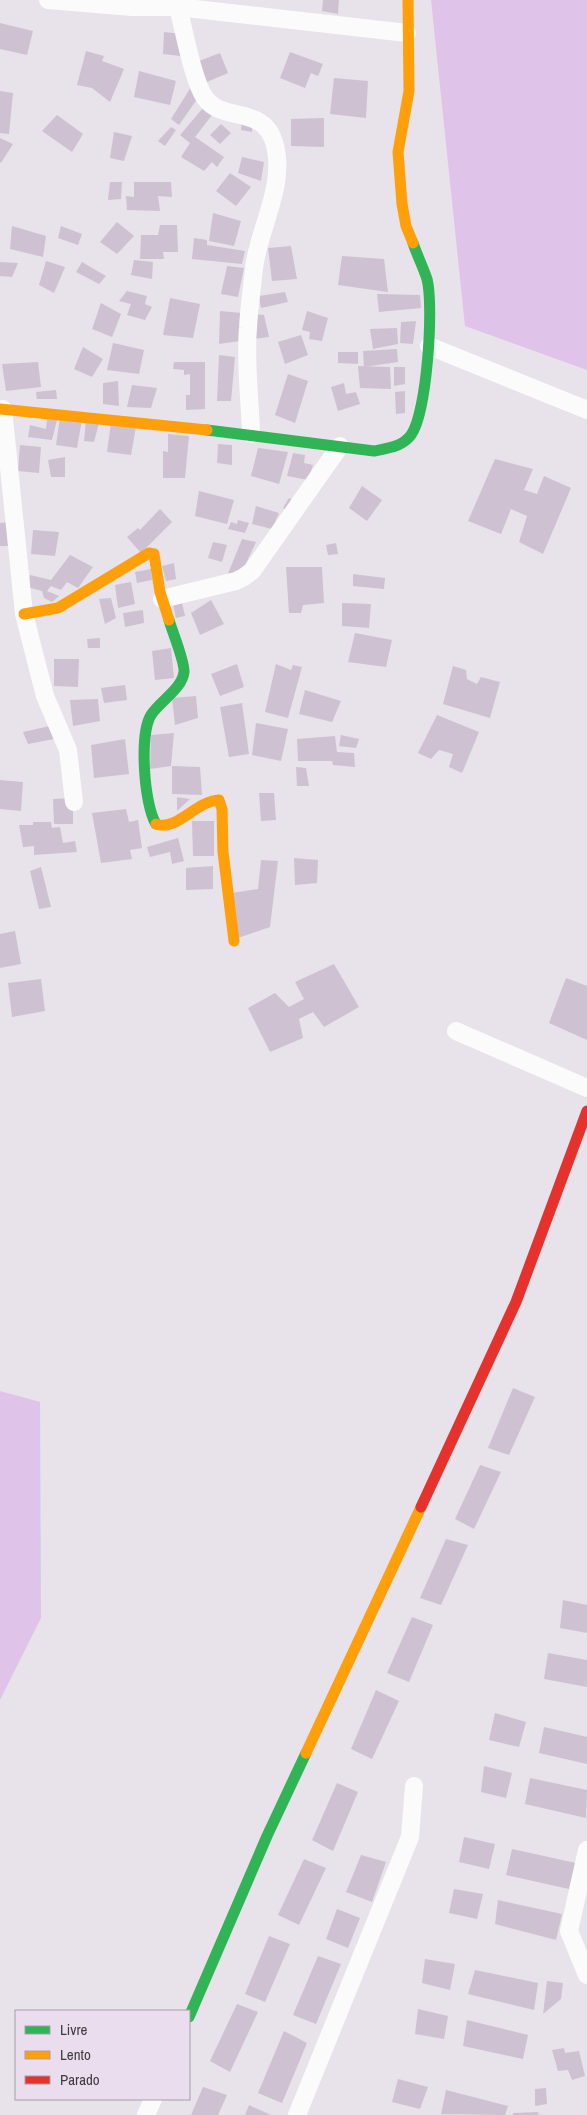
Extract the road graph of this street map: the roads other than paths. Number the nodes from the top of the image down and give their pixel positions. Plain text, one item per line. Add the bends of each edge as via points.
1 (48, 0) edge
2 (408, 0) edge
3 (179, 4) edge
4 (407, 33) junction
5 (429, 346) junction
6 (1, 409) edge
7 (587, 410) edge
8 (251, 434) junction
9 (340, 446) junction
10 (162, 599) junction
11 (24, 614) junction
12 (74, 802) dead end
13 (234, 941) dead end
14 (456, 1031) dead end
15 (587, 1088) edge
16 (587, 1111) edge
17 (414, 1786) dead end
18 (587, 1850) edge
19 (587, 1975) edge
20 (190, 2014) edge
21 (153, 2100) edge
22 (146, 2115) edge
23 (297, 2115) edge

1 - 3 street via 132,7
2 - 4 street
3 - 4 street
3 - 8 street via 198,85 206,99 218,108 257,120 268,128 275,143 277,181 254,265 248,330
4 - 5 street via 408,91 398,152 401,196 406,226 427,280
5 - 7 street
5 - 9 street via 420,412 412,434 402,445 391,448 374,450
6 - 8 street
6 - 11 street
8 - 9 street
9 - 10 street via 244,578
10 - 11 street via 155,557 149,553 58,608
10 - 13 street via 184,674 152,712 147,724 144,740 150,812 153,822 164,826 210,800 219,800
11 - 12 street via 46,696 68,750
14 - 15 street
16 - 20 street via 516,1302 271,1827
17 - 23 street via 410,1837
18 - 19 street via 569,1931
21 - 22 street

